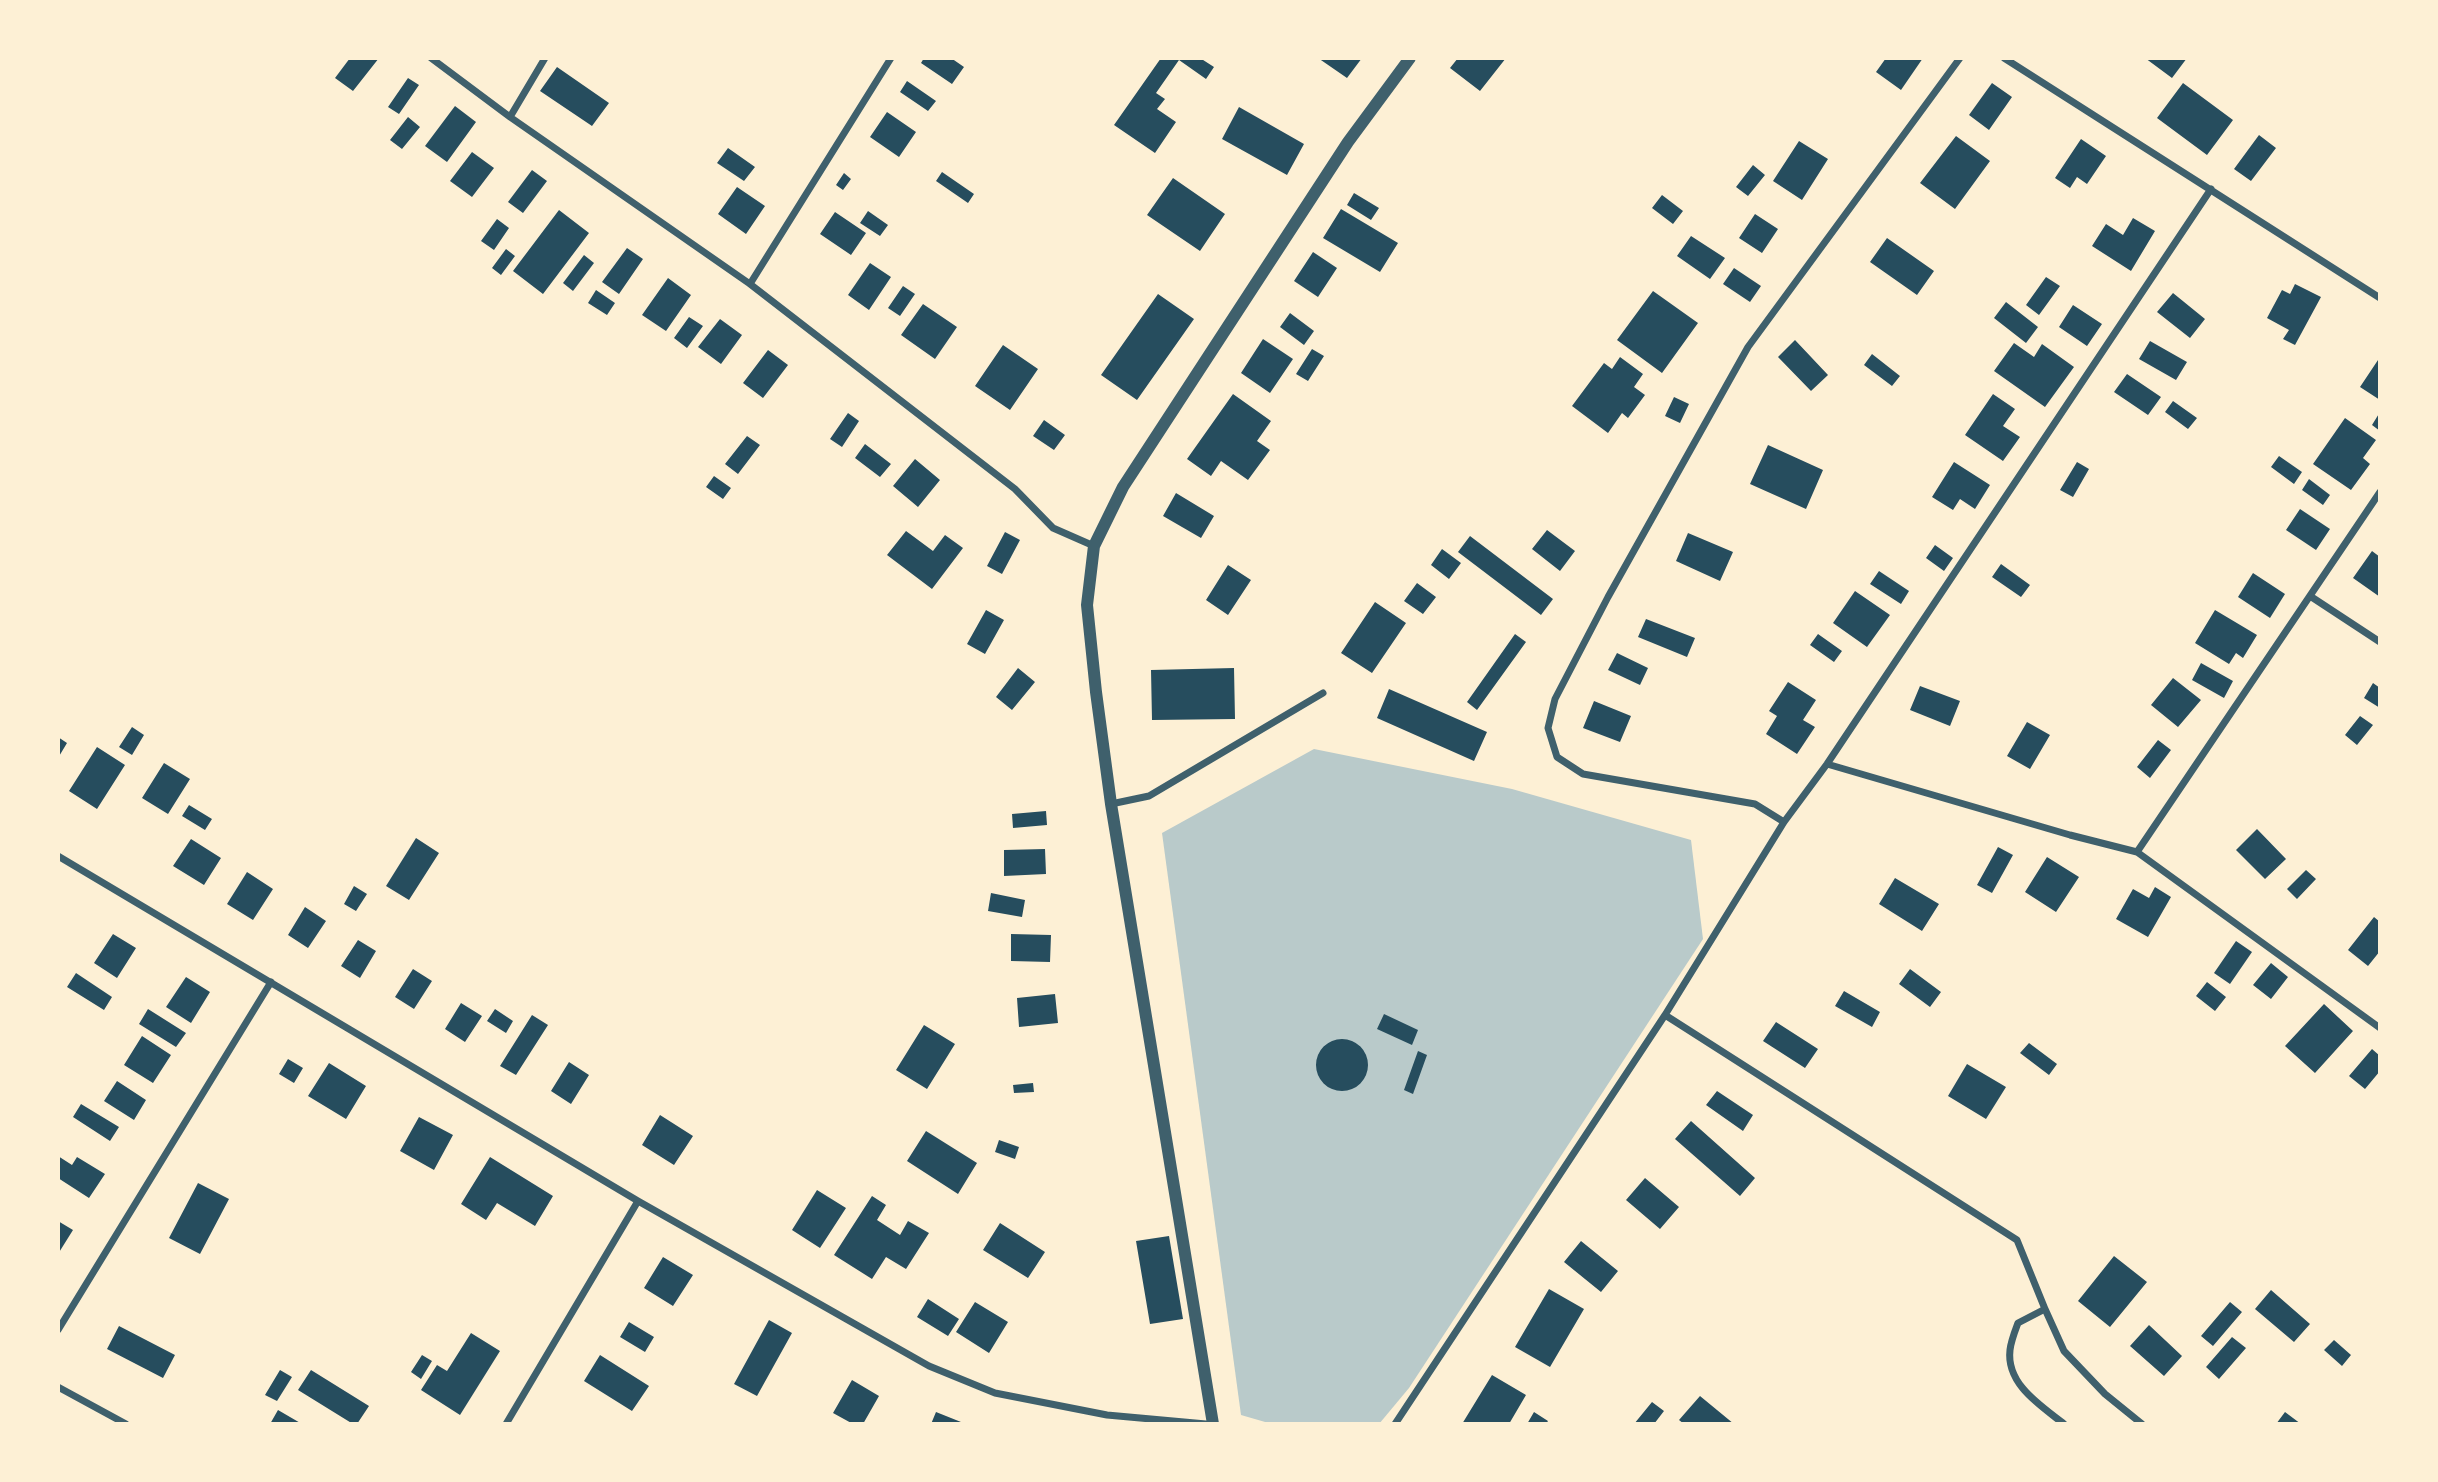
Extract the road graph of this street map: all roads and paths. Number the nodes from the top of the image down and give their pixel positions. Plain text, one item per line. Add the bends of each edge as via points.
1 (431, 58) edge
2 (545, 58) edge
3 (891, 58) edge
4 (1410, 58) edge
5 (1960, 58) edge
6 (2004, 58) edge
7 (510, 117) junction
8 (2211, 189) junction
9 (750, 284) junction
10 (2380, 298) edge
11 (2380, 492) edge
12 (1094, 547) junction
13 (2310, 596) junction
14 (2380, 642) edge
15 (1323, 693) dead end
16 (1827, 764) junction
17 (1111, 804) junction
18 (1784, 822) junction
19 (2137, 852) junction
20 (58, 856) edge
21 (271, 982) junction
22 (1664, 1014) junction
23 (2380, 1028) edge
24 (638, 1200) junction
25 (2045, 1309) junction
26 (58, 1330) edge
27 (58, 1387) edge
28 (127, 1424) edge
29 (506, 1424) edge
30 (1206, 1424) edge
31 (1213, 1424) edge
32 (1395, 1424) edge
33 (2064, 1424) edge
34 (2142, 1424) edge

1 - 7 street
2 - 7 street
3 - 9 street
4 - 12 street via 1349,142 1123,487
5 - 18 street via 1748,347 1602,608 1555,699 1548,728 1557,757 1583,774 1755,804
6 - 8 street
7 - 9 street
8 - 10 street
8 - 16 street
9 - 12 street via 1015,489 1053,528
11 - 13 street
12 - 17 street via 1087,605
13 - 14 street
13 - 19 street
15 - 17 street via 1149,796
16 - 18 street
16 - 19 street
17 - 31 street
18 - 22 street
19 - 23 street
20 - 21 street
21 - 24 street
21 - 26 street
22 - 25 street via 2017,1240
22 - 32 street
24 - 29 street
24 - 30 street via 929,1366 995,1393 1107,1415
25 - 33 street via 2018,1322 2010,1350 2011,1371 2026,1394
25 - 34 street via 2064,1351
27 - 28 street

